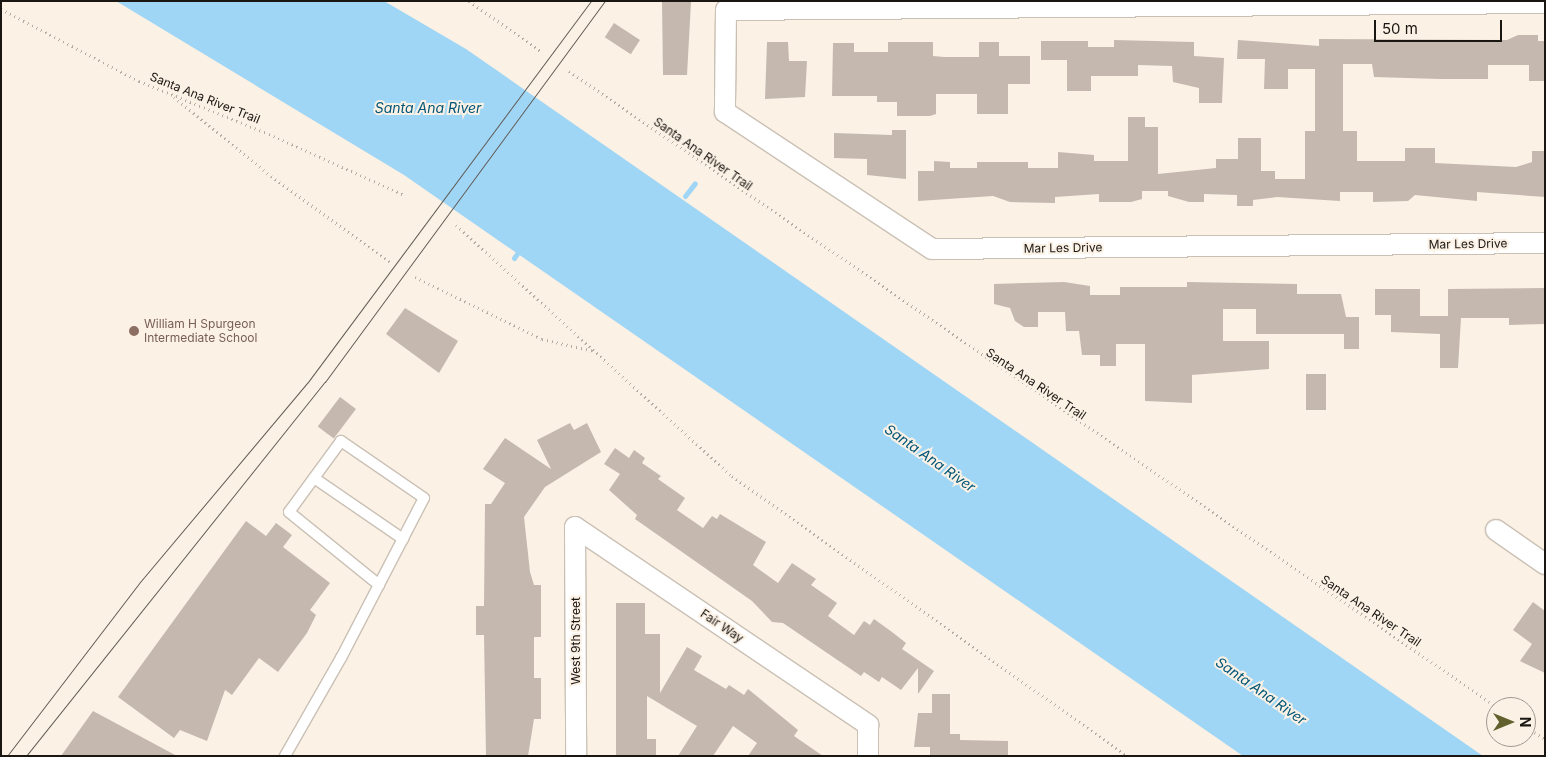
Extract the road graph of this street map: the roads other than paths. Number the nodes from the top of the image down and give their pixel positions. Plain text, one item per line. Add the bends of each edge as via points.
1 (1545, 3) edge
2 (1545, 243) edge
3 (314, 478) junction
4 (575, 526) joint
5 (1496, 530) dead end
6 (403, 538) junction
7 (1545, 564) edge
8 (379, 585) junction
9 (285, 756) edge
10 (576, 756) edge
11 (868, 756) edge

1 - 2 street, Mar Les Drive via 726,10 725,112 932,249
3 - 6 lane
3 - 6 lane via 342,441 424,498
3 - 8 lane via 289,512
4 - 10 street, West 9th Street
4 - 11 street, Fair Way via 868,725
5 - 7 street
6 - 8 lane
8 - 9 lane

